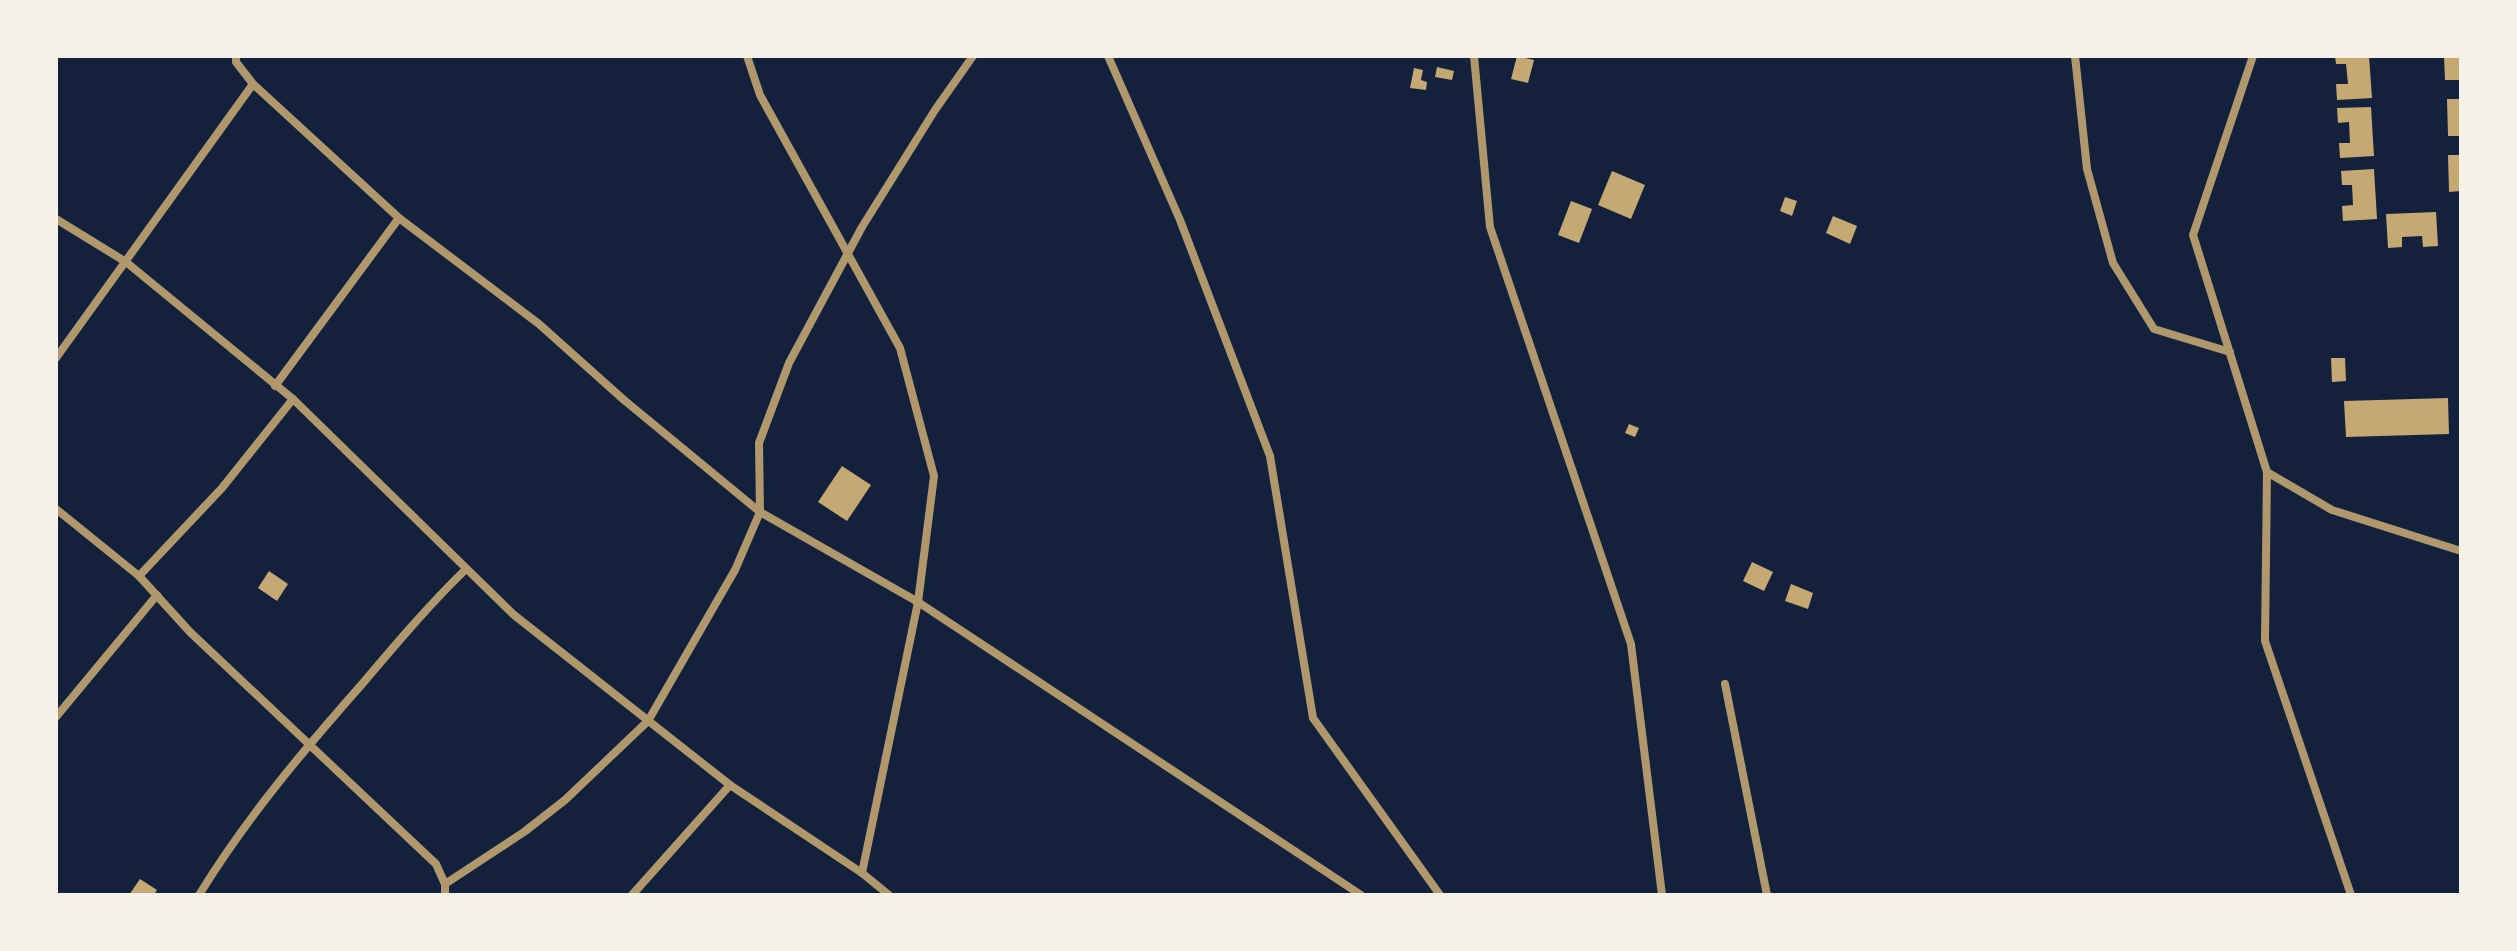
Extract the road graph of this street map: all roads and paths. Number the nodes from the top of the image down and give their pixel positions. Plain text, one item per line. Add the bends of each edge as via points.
1 (236, 56) edge
2 (747, 56) edge
3 (973, 56) edge
4 (1108, 56) edge
5 (1474, 56) edge
6 (2075, 56) edge
7 (2253, 56) edge
8 (253, 84) junction
9 (399, 218) junction
10 (56, 219) edge
11 (848, 251) junction
12 (126, 262) junction
13 (2230, 352) junction
14 (56, 358) edge
15 (275, 386) junction
16 (293, 399) junction
17 (2267, 472) junction
18 (56, 509) edge
19 (760, 512) junction
20 (2461, 551) edge
21 (465, 570) junction
22 (139, 576) junction
23 (157, 595) junction
24 (918, 602) junction
25 (1725, 684) dead end
26 (56, 717) edge
27 (648, 721) junction
28 (310, 743) junction
29 (730, 785) junction
30 (862, 873) junction
31 (445, 884) junction
32 (199, 895) edge
33 (445, 895) edge
34 (632, 895) edge
35 (889, 895) edge
36 (1361, 895) edge
37 (1440, 895) edge
38 (1662, 895) edge
39 (1767, 895) edge
40 (2351, 895) edge

1 - 8 street
2 - 11 street via 760,95
3 - 11 street
4 - 37 street via 1180,220 1270,456 1313,718
5 - 38 street via 1490,227 1631,644
6 - 13 street via 2087,169 2113,263 2154,329
7 - 13 street via 2193,235
8 - 9 street
8 - 12 street
9 - 15 street
9 - 19 street via 539,324
10 - 12 street
11 - 19 street via 789,363 759,443
11 - 24 street via 900,348 934,476
12 - 14 street
12 - 15 street
13 - 17 street
15 - 16 street
16 - 21 street
16 - 22 street via 222,488
17 - 20 street via 2332,510
17 - 40 street via 2265,641
18 - 22 street
19 - 24 street
19 - 27 street via 735,570
21 - 27 street
21 - 28 street
22 - 23 street
23 - 26 street
23 - 28 street
24 - 30 street
24 - 36 street
25 - 39 street
27 - 29 street
27 - 31 street via 565,800
28 - 31 street via 436,864
28 - 32 street via 233,840
29 - 30 street
29 - 34 street
30 - 35 street
31 - 33 street

